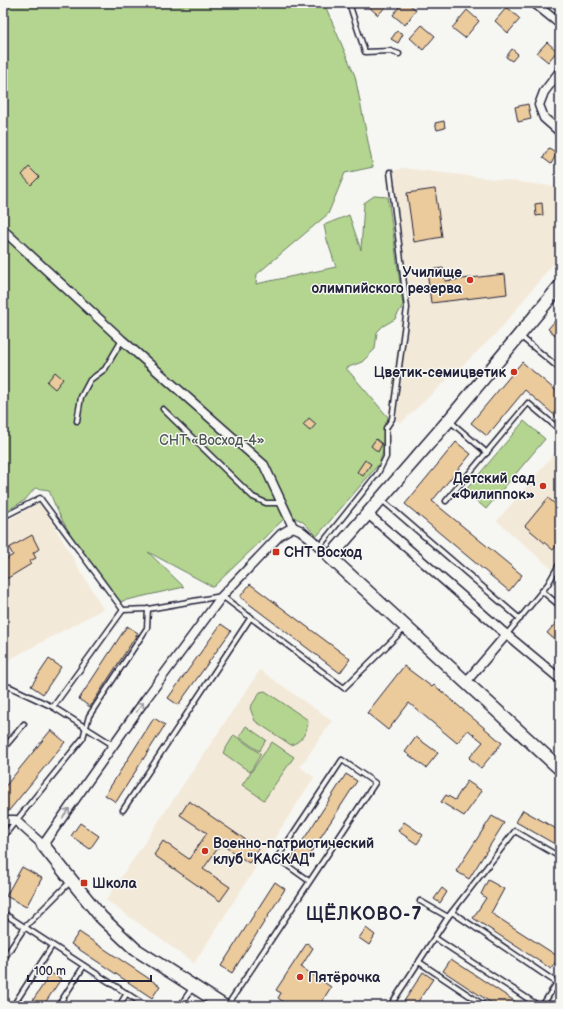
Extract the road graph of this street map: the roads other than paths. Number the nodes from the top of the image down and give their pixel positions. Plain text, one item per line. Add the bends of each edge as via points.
1 (349, 3) edge
2 (534, 3) edge
3 (560, 24) edge
4 (399, 54) dead end
5 (560, 71) edge
6 (560, 132) edge
7 (390, 172) dead end
8 (3, 230) edge
9 (560, 286) edge
10 (519, 335) junction
11 (122, 340) junction
12 (559, 367) edge
13 (163, 409) dead end
14 (449, 420) junction
15 (77, 422) dead end
16 (560, 430) edge
17 (487, 453) junction
18 (381, 499) junction
19 (446, 501) dead end
20 (282, 503) junction
21 (368, 514) junction
22 (3, 517) edge
23 (293, 527) junction
24 (319, 546) junction
25 (330, 557) junction
26 (560, 563) edge
27 (542, 591) junction
28 (222, 596) junction
29 (560, 606) edge
30 (148, 609) junction
31 (123, 610) junction
32 (251, 617) junction
33 (520, 619) junction
34 (405, 627) junction
35 (506, 635) junction
36 (560, 678) edge
37 (466, 682) junction
38 (3, 686) edge
39 (53, 707) junction
40 (24, 724) dead end
41 (86, 728) junction
42 (114, 745) junction
43 (3, 749) edge
44 (560, 769) edge
45 (122, 810) dead end
46 (3, 820) edge
47 (15, 820) junction
48 (3, 836) edge
49 (43, 845) junction
50 (560, 857) edge
51 (71, 881) junction
52 (309, 881) junction
53 (420, 900) dead end
54 (3, 912) edge
55 (452, 912) junction
56 (448, 917) junction
57 (25, 927) junction
58 (435, 938) junction
59 (52, 946) junction
60 (3, 960) edge
61 (419, 962) junction
62 (84, 966) junction
63 (560, 978) edge
64 (557, 983) junction
65 (193, 986) junction
66 (127, 994) junction
67 (13, 1006) edge
68 (58, 1006) edge
69 (119, 1006) edge
70 (146, 1006) edge
71 (180, 1006) edge
72 (225, 1006) edge
73 (390, 1006) edge
74 (485, 1006) edge
75 (539, 1006) edge
76 (542, 1006) edge

1 - 4 lane via 365,52 390,51
2 - 3 street
5 - 6 street via 544,92 539,105 544,118
7 - 24 lane via 407,308 392,419 386,428 386,457 378,473
8 - 11 street
9 - 10 street
10 - 12 lane
10 - 14 street
11 - 15 lane via 105,369 90,380 81,397
11 - 20 street via 264,465
13 - 20 lane via 253,497 266,504
14 - 17 lane
14 - 18 street
16 - 17 lane via 528,403
17 - 19 lane
18 - 21 street
18 - 33 lane
20 - 23 street
21 - 25 street
21 - 35 street
22 - 31 lane via 40,498
23 - 24 street
23 - 28 street via 281,534
24 - 25 street
25 - 34 street
26 - 27 lane
27 - 29 lane
27 - 33 lane
28 - 30 lane
28 - 32 lane
42 -> 28 street
30 - 31 lane
30 - 41 lane via 147,628 89,716
31 - 39 lane
32 - 34 lane via 344,688
32 - 45 lane
33 - 35 lane
34 - 37 street
35 - 36 street
35 - 37 street
37 - 44 street
38 - 39 lane
39 - 41 lane
40 - 43 lane
41 - 42 lane
41 - 47 lane via 83,738
49 -> 42 street
46 - 47 street
47 - 48 lane
47 - 49 street
49 - 51 street
50 - 55 lane via 515,831
51 - 57 lane
51 - 65 street via 101,917 135,949
52 - 52 lane via 277,858 342,760 375,784
52 - 72 lane
53 - 56 lane
54 - 57 lane
55 - 56 lane
55 - 64 lane
56 - 58 lane
57 - 59 lane
57 - 60 lane
58 - 61 lane
58 - 75 lane
59 - 62 lane
59 - 67 lane
61 - 73 lane
61 - 74 lane
62 - 66 lane
62 - 68 lane
63 - 64 lane
64 - 76 lane
65 - 71 lane
65 - 72 street
66 - 69 lane
66 - 70 lane

